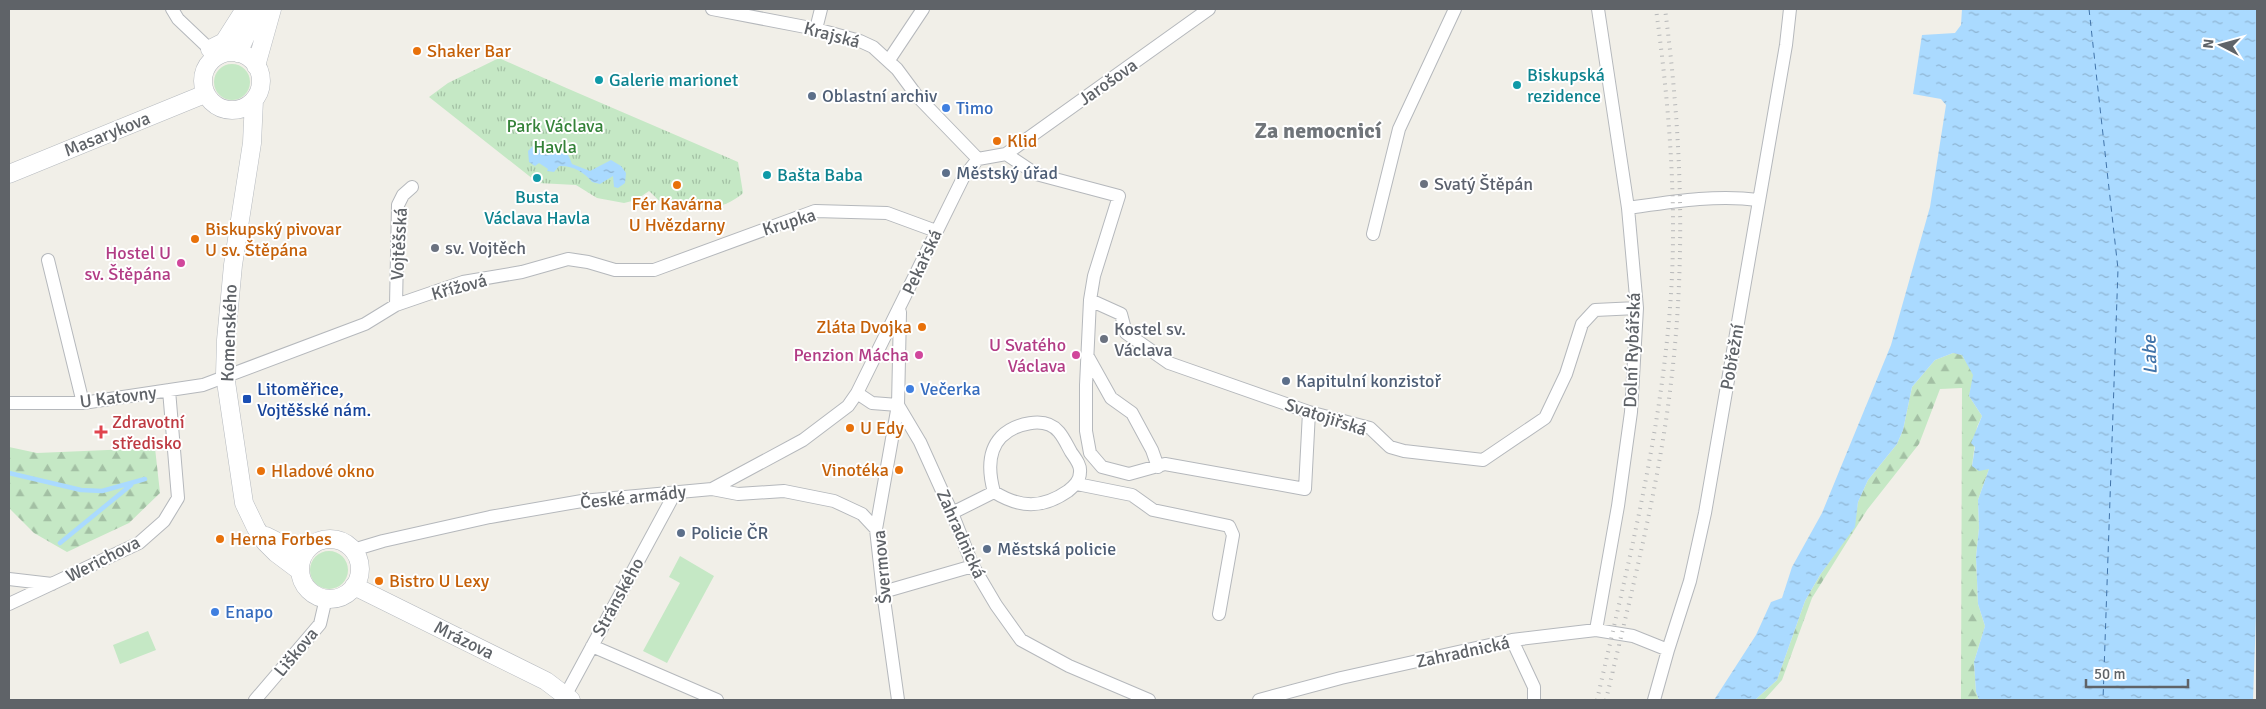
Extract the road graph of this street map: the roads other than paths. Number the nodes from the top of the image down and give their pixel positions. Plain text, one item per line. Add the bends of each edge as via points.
1 (172, 9) edge
2 (245, 9) edge
3 (258, 9) edge
4 (272, 9) edge
5 (712, 9) edge
6 (821, 9) edge
7 (923, 9) edge
8 (1220, 9) edge
9 (1455, 9) edge
10 (1598, 9) edge
11 (1790, 9) edge
12 (1204, 12) edge
13 (816, 29) junction
14 (214, 52) junction
15 (238, 53) junction
16 (889, 60) junction
17 (256, 66) junction
18 (206, 94) junction
19 (254, 100) junction
20 (230, 110) junction
21 (252, 143) junction
22 (1006, 154) junction
23 (978, 159) junction
24 (9, 174) edge
25 (412, 187) dead end
26 (1758, 200) junction
27 (1628, 208) junction
28 (936, 231) junction
29 (1372, 234) dead end
30 (702, 252) joint
31 (48, 260) dead end
32 (1090, 300) junction
33 (396, 305) junction
34 (901, 307) junction
35 (1637, 308) junction
36 (1087, 355) junction
37 (225, 375) junction
38 (169, 390) junction
39 (857, 393) junction
40 (83, 403) junction
41 (9, 404) edge
42 (898, 405) junction
43 (1309, 412) junction
44 (1158, 467) junction
45 (1076, 484) junction
46 (712, 488) junction
47 (994, 492) junction
48 (675, 493) junction
49 (952, 513) junction
50 (256, 528) junction
51 (876, 529) junction
52 (307, 549) junction
53 (353, 550) junction
54 (973, 566) junction
55 (300, 571) junction
56 (9, 579) edge
57 (52, 584) junction
58 (354, 586) junction
59 (883, 592) junction
60 (326, 598) junction
61 (9, 604) edge
62 (1219, 614) dead end
63 (1596, 630) junction
64 (1512, 640) junction
65 (592, 646) junction
66 (1668, 650) junction
67 (566, 699) edge
68 (255, 700) edge
69 (716, 700) edge
70 (898, 700) edge
71 (1149, 700) edge
72 (1259, 700) edge
73 (1534, 700) edge
74 (1654, 700) edge

1 - 14 street via 178,20
2 - 14 main road
3 - 15 main road
4 - 17 main road
5 - 13 street, Krajská
6 - 13 street
7 - 16 street
8 - 12 street, Jarošova
9 - 29 street via 1398,129
10 - 27 street, Dolní Rybářská
11 - 26 street, Pobřežní
12 - 22 street, Jarošova
13 - 16 street, Krajská via 860,41
14 - 15 main road
14 - 18 main road via 203,81
15 - 17 main road
16 - 23 street, Krajská via 917,96
17 - 19 main road via 261,81
18 - 20 main road via 214,104
18 - 24 main road, Masarykova
19 - 20 main road via 247,106
19 - 21 main road, Komenského
20 - 21 main road
21 - 37 main road, Komenského via 233,265
22 - 23 street
22 - 32 street via 1036,174 1119,196 1094,276
23 - 28 street, Pekařská via 963,178
25 - 33 street, Vojtěšská via 398,205
26 - 27 street via 1739,197
26 - 66 street, Pobřežní via 1705,513 1690,580
27 - 35 street, Dolní Rybářská
28 - 30 street, Krupka via 887,213 815,211
28 - 34 street, Pekařská
30 - 33 street, Křížová via 654,270 615,270 568,259 522,272 463,282
31 - 40 street
32 - 36 street
32 - 43 street, Svatojiřská via 1122,314 1126,333 1169,363
33 - 37 street, Křížová via 365,324
34 - 39 street, Pekařská
34 - 42 street, Švermova
35 - 43 street, Svatojiřská via 1594,310 1582,324 1566,374 1544,418 1483,460 1404,451 1390,446 1370,428
35 - 63 street, Dolní Rybářská via 1631,412
36 - 44 street via 1111,398 1132,412
36 - 44 street via 1086,430 1090,453 1102,467 1129,474
37 - 38 street, U Katovny via 203,385
37 - 50 main road, Komenského via 244,504
38 - 40 street, U Katovny
38 - 57 street, Werichova via 178,498 164,521 139,544
39 - 42 street via 872,402
39 - 46 street, České armády via 848,406 803,440
40 - 41 street, U Katovny
42 - 49 street, Zahradnická via 920,442
42 - 51 street, Švermova
43 - 44 street via 1305,489 1165,464
45 - 47 street via 1047,503 1020,504
45 - 47 street via 1081,474 1079,466 1059,431 1051,426 1032,423 1012,429 996,443 989,476
45 - 62 street via 1132,495 1153,510 1229,526 1233,535
46 - 48 street, České armády
46 - 51 street via 738,494 784,491 834,501 862,514
47 - 49 street
48 - 53 street, České armády via 582,501 490,517 383,540
48 - 65 street, Stránského
49 - 54 street, Zahradnická
50 - 52 main road via 288,547
50 - 55 main road, Komenského via 276,553
51 - 59 street, Švermova
52 - 53 main road via 316,542 333,539 344,542
52 - 55 main road
53 - 58 main road via 359,571
54 - 59 street
54 - 71 street, Zahradnická via 1021,640 1069,666
55 - 60 main road via 308,589
56 - 57 street, Werichova
57 - 61 street, Werichova
58 - 60 main road via 345,594
58 - 67 main road, Mrázova via 546,681
59 - 70 street, Švermova
60 - 68 street, Liškova via 320,624
63 - 64 street, Zahradnická
63 - 66 street, Zahradnická via 1633,636
64 - 72 street, Zahradnická
64 - 73 street via 1534,687
65 - 67 street, Stránského
65 - 69 street
66 - 74 street, Pobřežní

